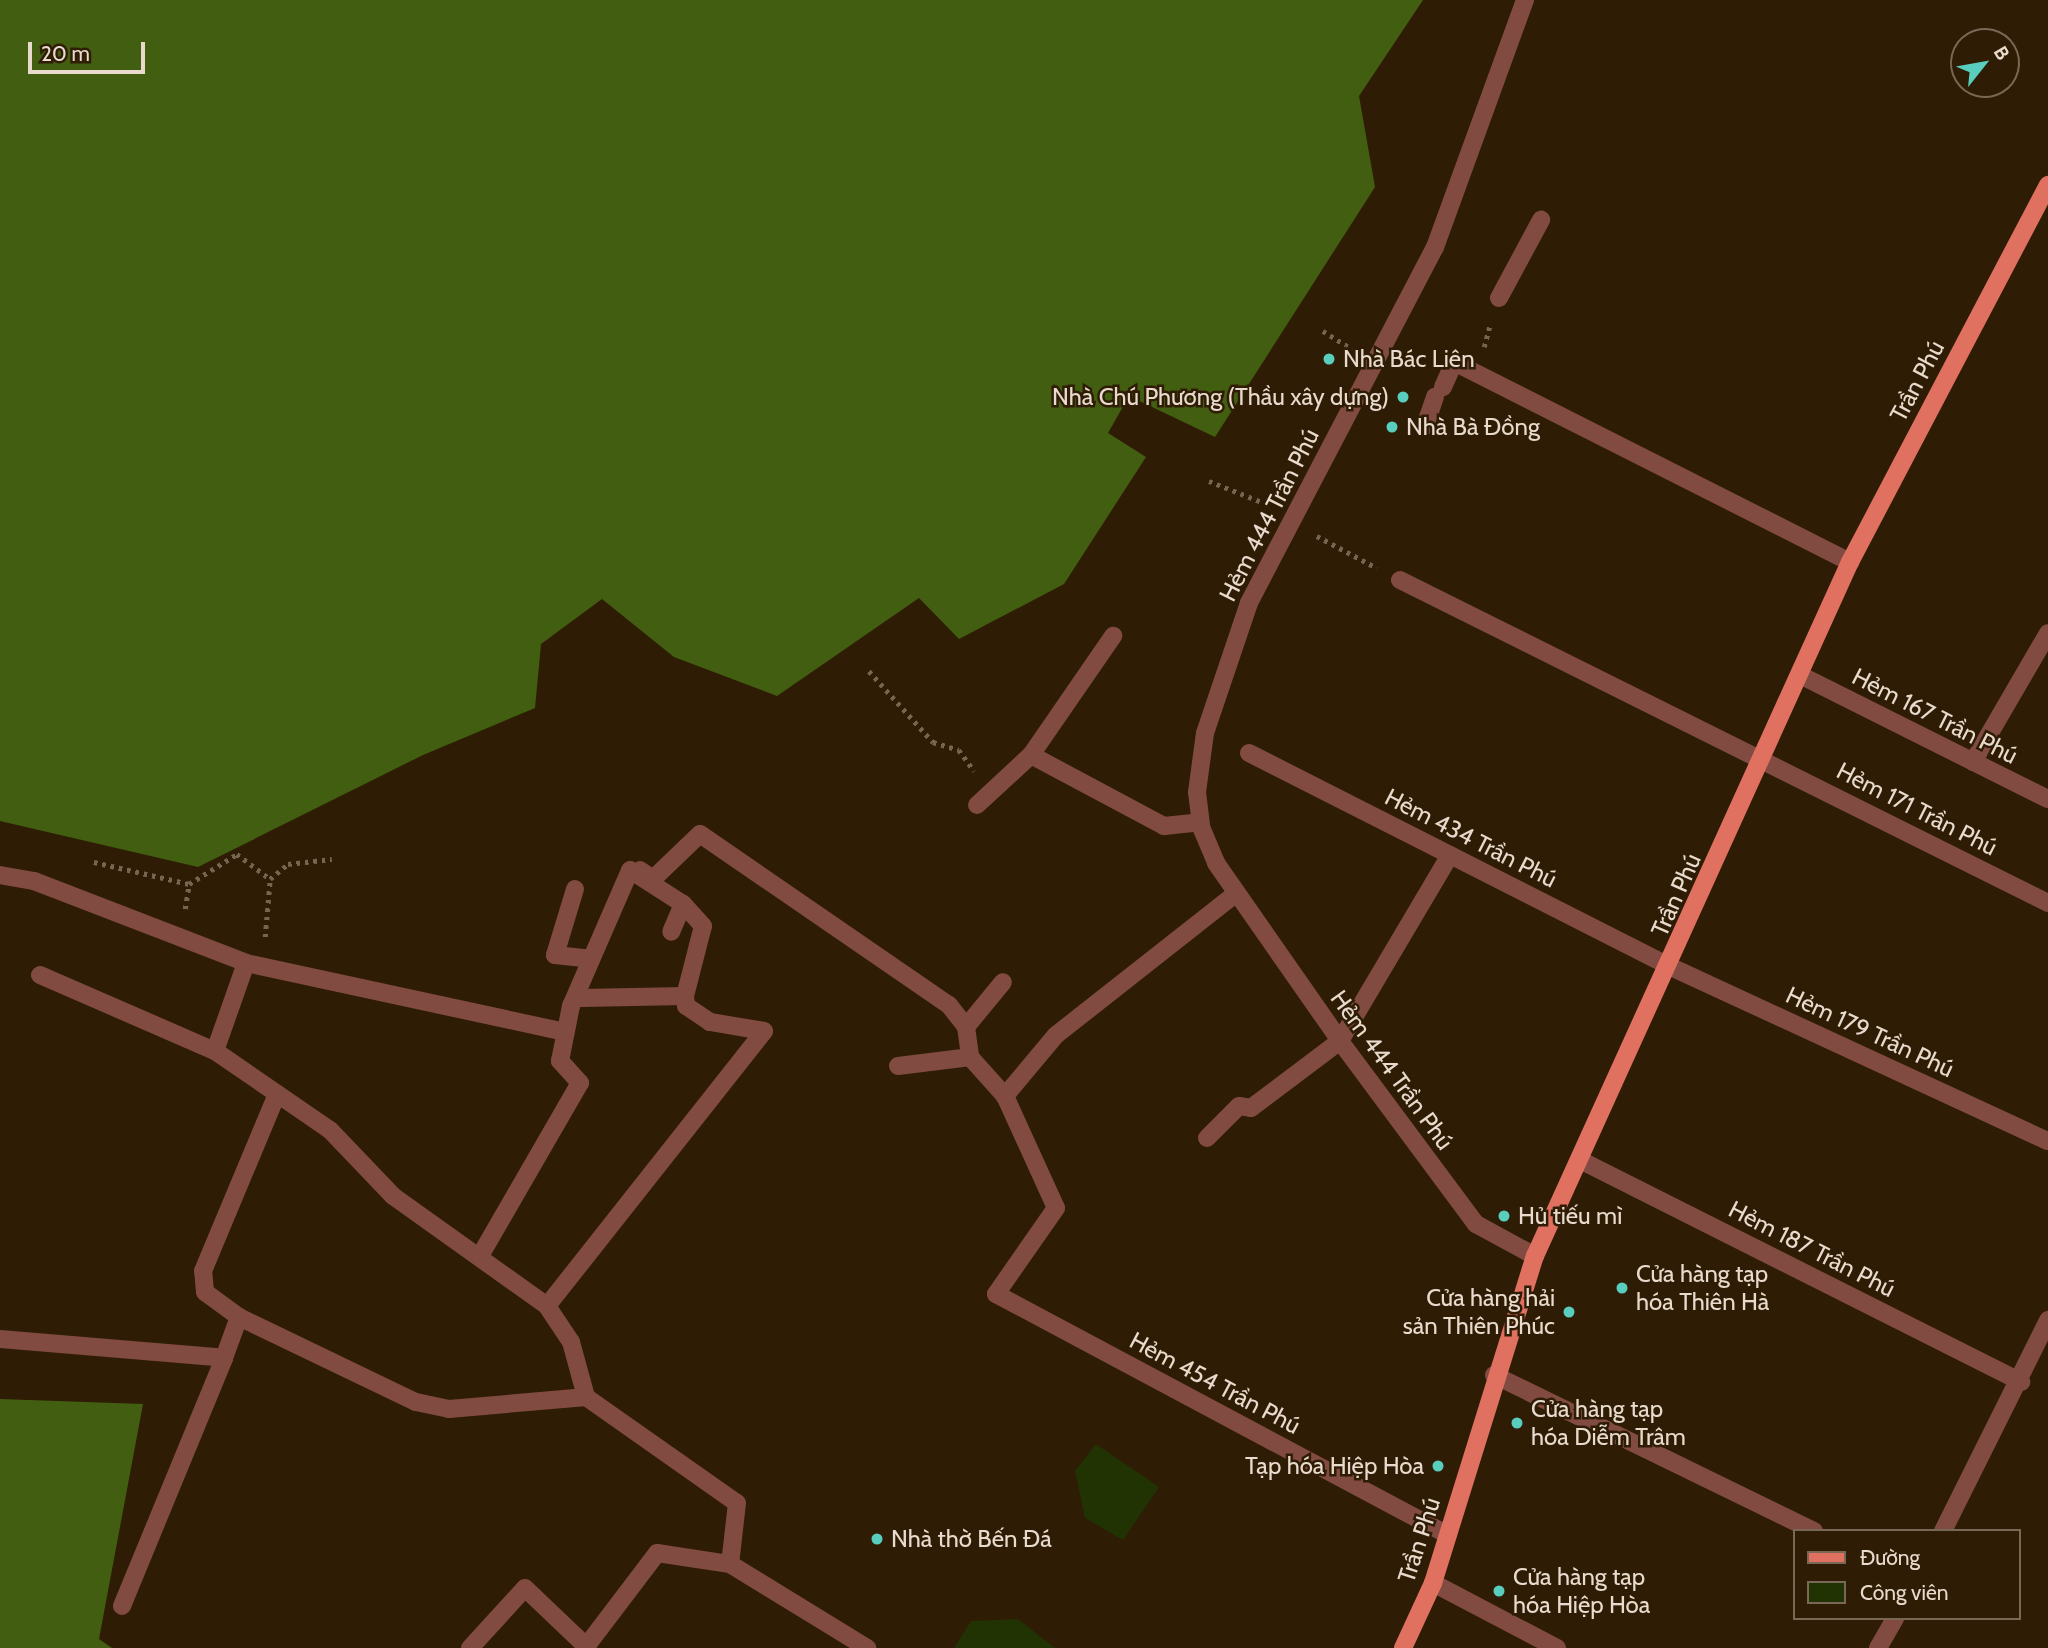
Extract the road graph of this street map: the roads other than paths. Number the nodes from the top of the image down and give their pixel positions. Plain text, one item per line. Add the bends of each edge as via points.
1 (1524, 0) edge
2 (2048, 185) edge
3 (1541, 220) dead end
4 (1499, 298) road end
5 (1425, 426) dead end
6 (1850, 562) junction
7 (1400, 580) road end
8 (2048, 633) edge
9 (1113, 636) dead end
10 (1800, 676) junction
11 (1249, 753) dead end
12 (1031, 755) junction
13 (1764, 760) junction
14 (1973, 762) junction
15 (2048, 799) edge
16 (976, 805) dead end
17 (1200, 822) junction
18 (1450, 855) junction
19 (632, 865) dead end
20 (0, 875) edge
21 (575, 889) dead end
22 (1234, 895) junction
23 (2048, 903) edge
24 (682, 904) junction
25 (671, 932) dead end
26 (586, 958) junction
27 (254, 964) junction
28 (1671, 967) junction
29 (40, 975) dead end
30 (1003, 982) dead end
31 (685, 996) junction
32 (580, 998) junction
33 (966, 1027) junction
34 (565, 1032) junction
35 (1340, 1041) junction
36 (215, 1051) junction
37 (970, 1057) junction
38 (898, 1066) dead end
39 (277, 1094) junction
40 (1005, 1096) junction
41 (1207, 1138) dead end
42 (2048, 1141) edge
43 (1580, 1160) junction
44 (480, 1256) junction
45 (1535, 1256) junction
46 (547, 1306) junction
47 (239, 1317) junction
48 (2048, 1320) edge
49 (0, 1339) edge
50 (224, 1358) junction
51 (1494, 1375) junction
52 (2021, 1382) junction
53 (586, 1397) junction
54 (1810, 1529) edge
55 (1944, 1529) edge
56 (1448, 1535) junction
57 (730, 1564) junction
58 (1433, 1583) junction
59 (122, 1606) dead end
60 (1894, 1620) edge
61 (586, 1647) edge
62 (470, 1648) edge
63 (867, 1648) edge
64 (1403, 1648) edge
65 (1557, 1648) edge
66 (1878, 1648) edge

1 - 17 street, Hẻm 444 Trần Phú via 1435,247 1249,603 1205,733 1197,792
2 - 6 main road, Trần Phú
3 - 4 street
5 - 6 street via 1454,362
6 - 10 main road, Trần Phú
7 - 13 street, Hẻm 171 Trần Phú
8 - 14 street
9 - 12 street
10 - 13 main road, Trần Phú
10 - 14 street, Hẻm 167 Trần Phú
11 - 18 street, Hẻm 434 Trần Phú
12 - 16 street
12 - 17 street via 1164,826
13 - 23 street, Hẻm 171 Trần Phú
13 - 28 main road, Trần Phú
14 - 15 street, Hẻm 167 Trần Phú
17 - 22 street, Hẻm 444 Trần Phú
18 - 28 street, Hẻm 434 Trần Phú
18 - 35 street
19 - 33 street via 653,879 700,834 887,960 949,1005
20 - 27 street via 34,881
21 - 26 street via 555,955
22 - 35 street, Hẻm 444 Trần Phú
22 - 40 street via 1056,1035
24 - 25 street
24 - 26 street via 630,870
24 - 31 street via 703,926
26 - 32 street
27 - 34 street
27 - 36 street
28 - 42 street, Hẻm 179 Trần Phú
28 - 43 main road, Trần Phú
29 - 36 street
30 - 33 street
31 - 32 street
31 - 46 street via 686,1006 710,1022 764,1031
32 - 34 street
33 - 37 street
34 - 44 street via 560,1061 580,1083
35 - 41 street via 1251,1108 1239,1106
35 - 45 street, Hẻm 444 Trần Phú via 1476,1224
36 - 39 street
37 - 38 street
37 - 40 street
39 - 44 street via 330,1130 404,1205
39 - 47 street via 202,1271 205,1292
40 - 56 street, Hẻm 454 Trần Phú via 1056,1208 996,1294
43 - 45 main road, Trần Phú
43 - 52 street, Hẻm 187 Trần Phú
44 - 46 street
45 - 51 main road, Trần Phú
46 - 53 street via 571,1342
47 - 50 street
47 - 53 street via 416,1402 478,1411
48 - 52 street
49 - 50 street
50 - 59 street
51 - 54 street
51 - 56 main road, Trần Phú
52 - 55 street
53 - 57 street via 737,1503
56 - 58 main road, Trần Phú
57 - 61 street via 657,1553
57 - 63 street
58 - 64 main road, Trần Phú
58 - 65 street
60 - 66 street
61 - 62 street via 525,1588

